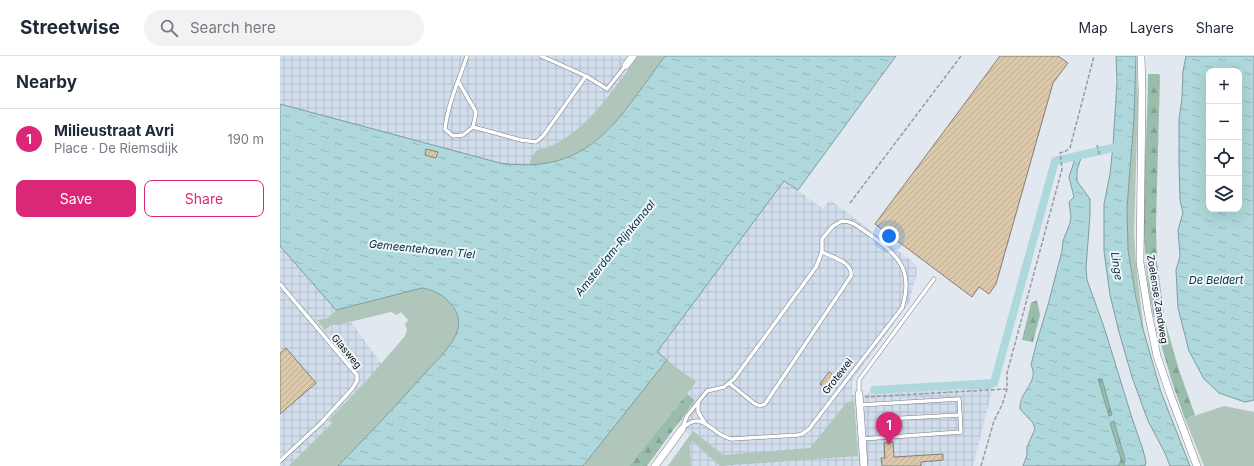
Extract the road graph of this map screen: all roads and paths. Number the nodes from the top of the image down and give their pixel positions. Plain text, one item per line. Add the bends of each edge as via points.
1 (467, 56) edge
2 (541, 56) edge
3 (633, 56) edge
4 (961, 56) edge
5 (1094, 56) edge
6 (1141, 56) edge
7 (626, 65) joint
8 (586, 76) junction
9 (458, 81) junction
10 (473, 127) junction
11 (1097, 145) dead end
12 (1100, 156) dead end
13 (850, 203) dead end
14 (822, 252) junction
15 (934, 279) dead end
16 (280, 284) edge
17 (730, 383) junction
18 (1007, 389) junction
19 (860, 399) junction
20 (698, 402) junction
21 (960, 415) junction
22 (705, 423) junction
23 (682, 429) junction
24 (886, 437) junction
25 (862, 439) junction
26 (280, 461) edge
27 (655, 466) edge
28 (864, 466) edge
29 (981, 466) edge
30 (1197, 466) edge

1 - 9 lane
2 - 8 lane
3 - 7 street
4 - 13 path
5 - 18 path via 1070,148 1060,153 1062,169 1007,373
6 - 30 street, Zoelense Zandweg via 1140,262 1157,356
7 - 8 lane via 607,89
8 - 10 lane via 536,142
9 - 10 lane via 476,112
9 - 10 lane via 445,128 453,136 463,135
11 - 12 path
14 - 17 lane via 816,267
14 - 17 lane via 848,265 852,270 851,276 765,404 755,404
14 - 22 lane, Grotewei via 822,240 833,226 847,221 885,245 895,256 905,275 907,288 902,308 809,429 802,434 726,438
15 - 19 lane via 859,380
16 - 26 lane, Glasweg via 357,375 357,381 321,423
17 - 20 lane via 707,391
18 - 19 path
18 - 29 path via 994,421
19 - 21 lane via 959,399
19 - 25 street
20 - 22 lane via 698,412
20 - 23 lane via 687,416
21 - 24 lane via 961,432
21 - 24 lane via 885,420
22 - 23 lane via 690,423
23 - 27 street
24 - 25 lane
25 - 28 street

